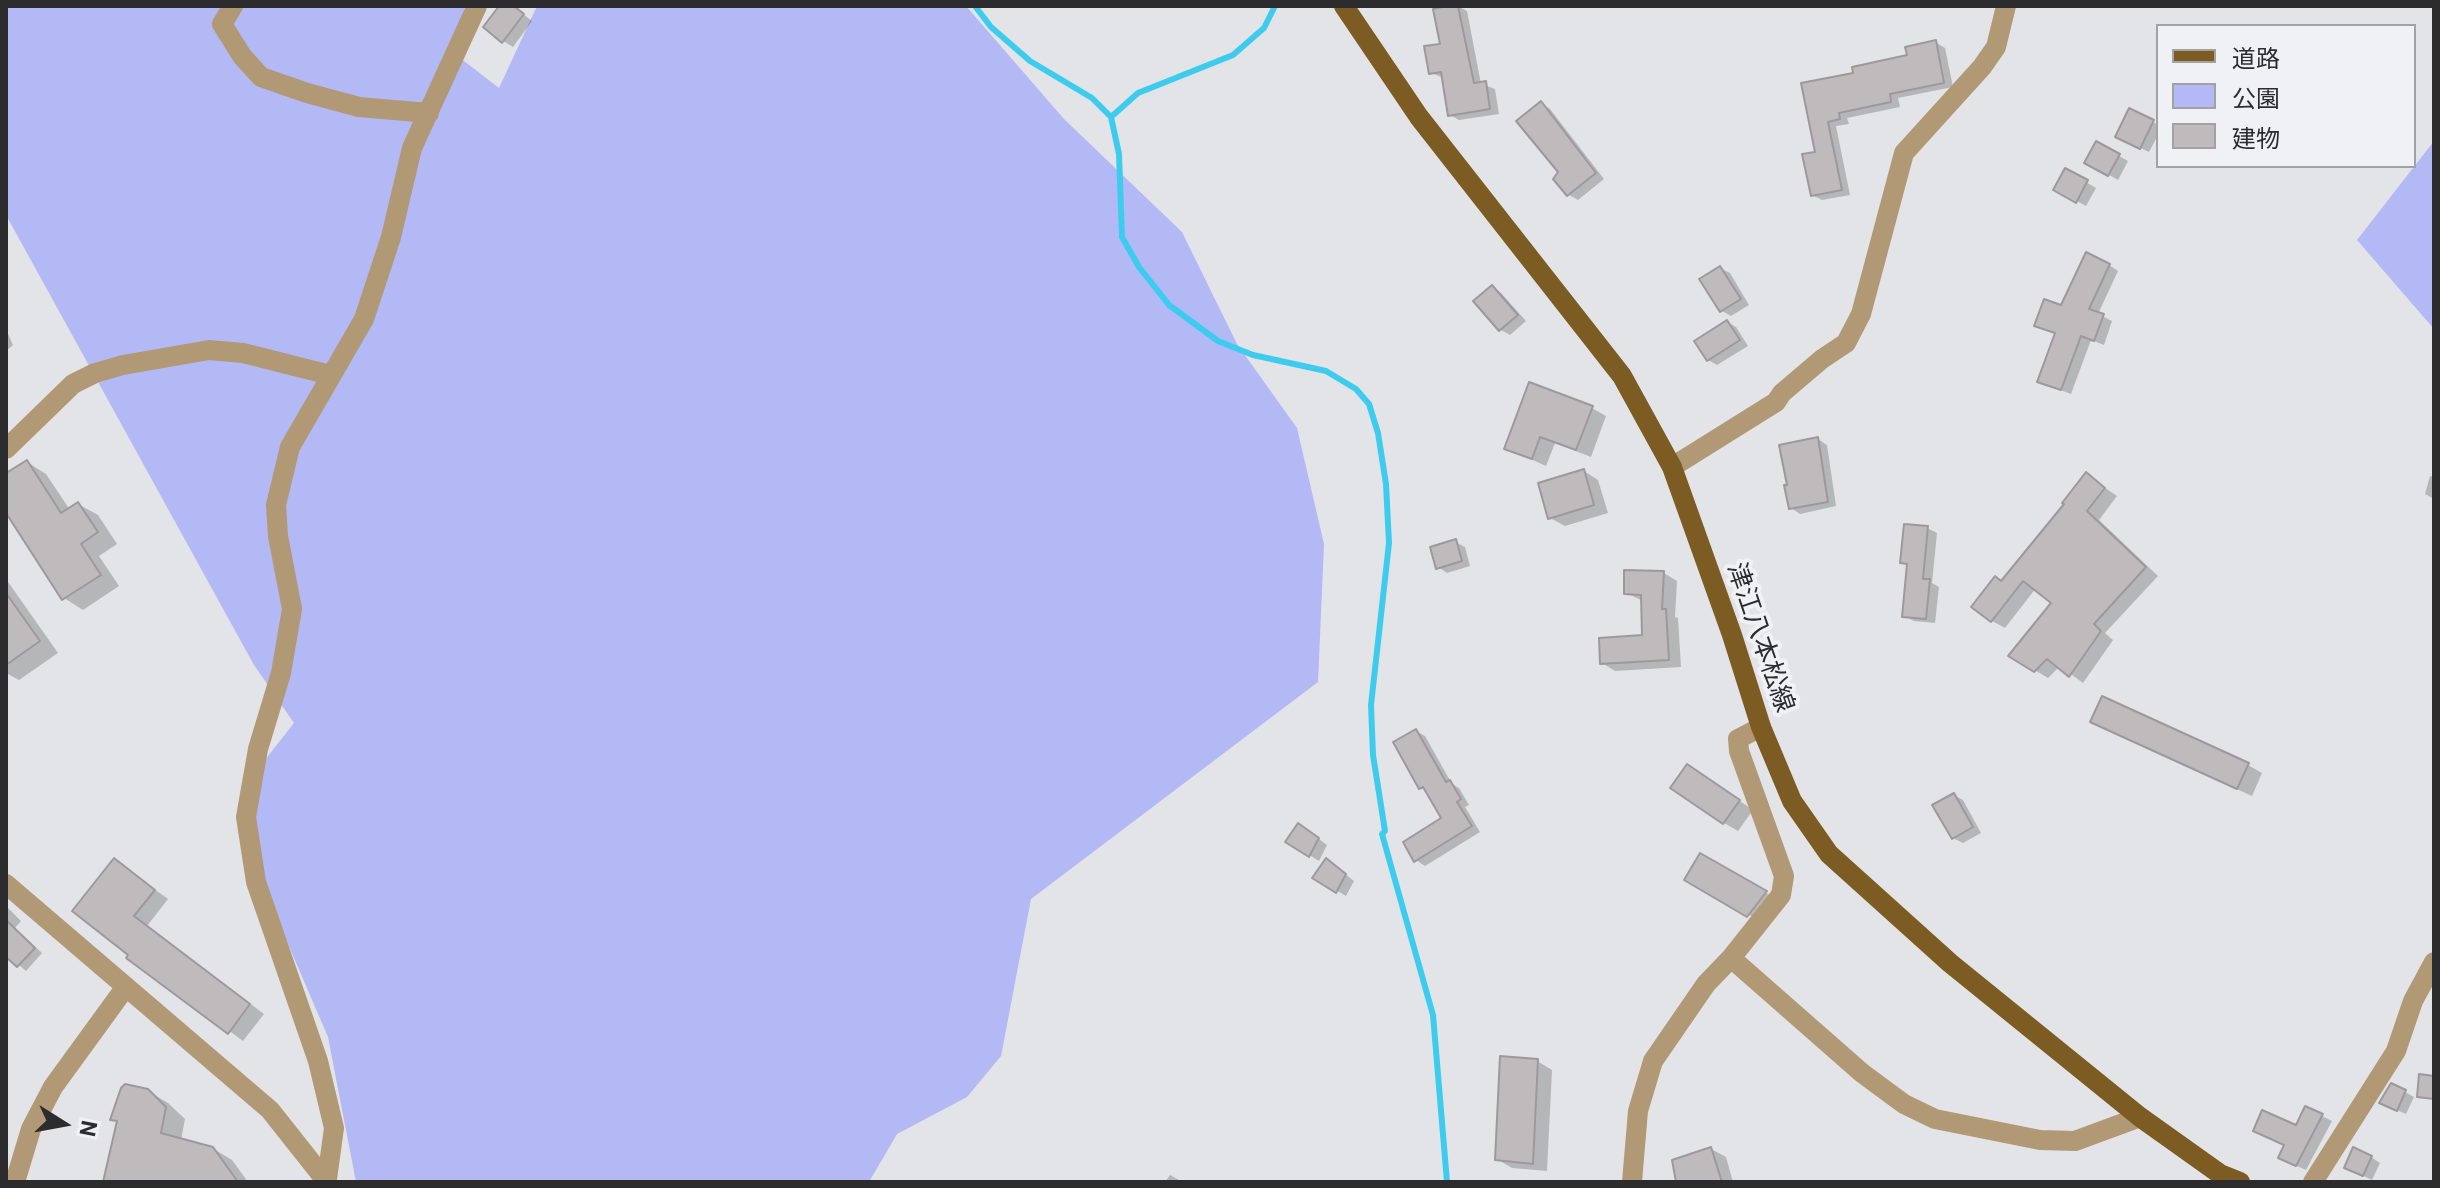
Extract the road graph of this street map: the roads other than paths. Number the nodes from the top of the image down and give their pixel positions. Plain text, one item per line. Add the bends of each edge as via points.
1 (233, 6) edge
2 (477, 6) edge
3 (1344, 6) edge
4 (2006, 6) edge
5 (429, 113) junction
6 (330, 375) junction
7 (6, 449) edge
8 (1672, 467) junction
9 (1761, 727) junction
10 (6, 884) edge
11 (1731, 958) junction
12 (2434, 962) edge
13 (125, 988) junction
14 (2140, 1117) junction
15 (13, 1171) edge
16 (327, 1180) edge
17 (1632, 1182) edge
18 (2240, 1182) edge
19 (2313, 1182) edge

1 - 5 street via 222,24 261,77 359,107
2 - 5 street
3 - 8 main road, 津江八本松線 via 1419,117 1622,376
4 - 8 street via 1996,47 1904,153 1861,314 1846,343 1776,402
5 - 6 street via 412,148 364,319
6 - 7 street via 209,350 123,365 73,384
6 - 16 street via 290,447 276,505 292,609 246,817 256,882 318,1061 334,1128
8 - 9 main road, 津江八本松線
9 - 11 street via 1738,739 1739,751 1784,876 1783,886
9 - 14 main road, 津江八本松線 via 1792,801 1829,854 1950,963
10 - 13 street
11 - 14 street via 1862,1073 1935,1119 2040,1140 2075,1141
11 - 17 street via 1706,984 1653,1061 1638,1111
12 - 19 street via 2396,1051
13 - 15 street via 53,1087
13 - 16 street via 270,1110
14 - 18 main road, 津江八本松線 via 2220,1174

